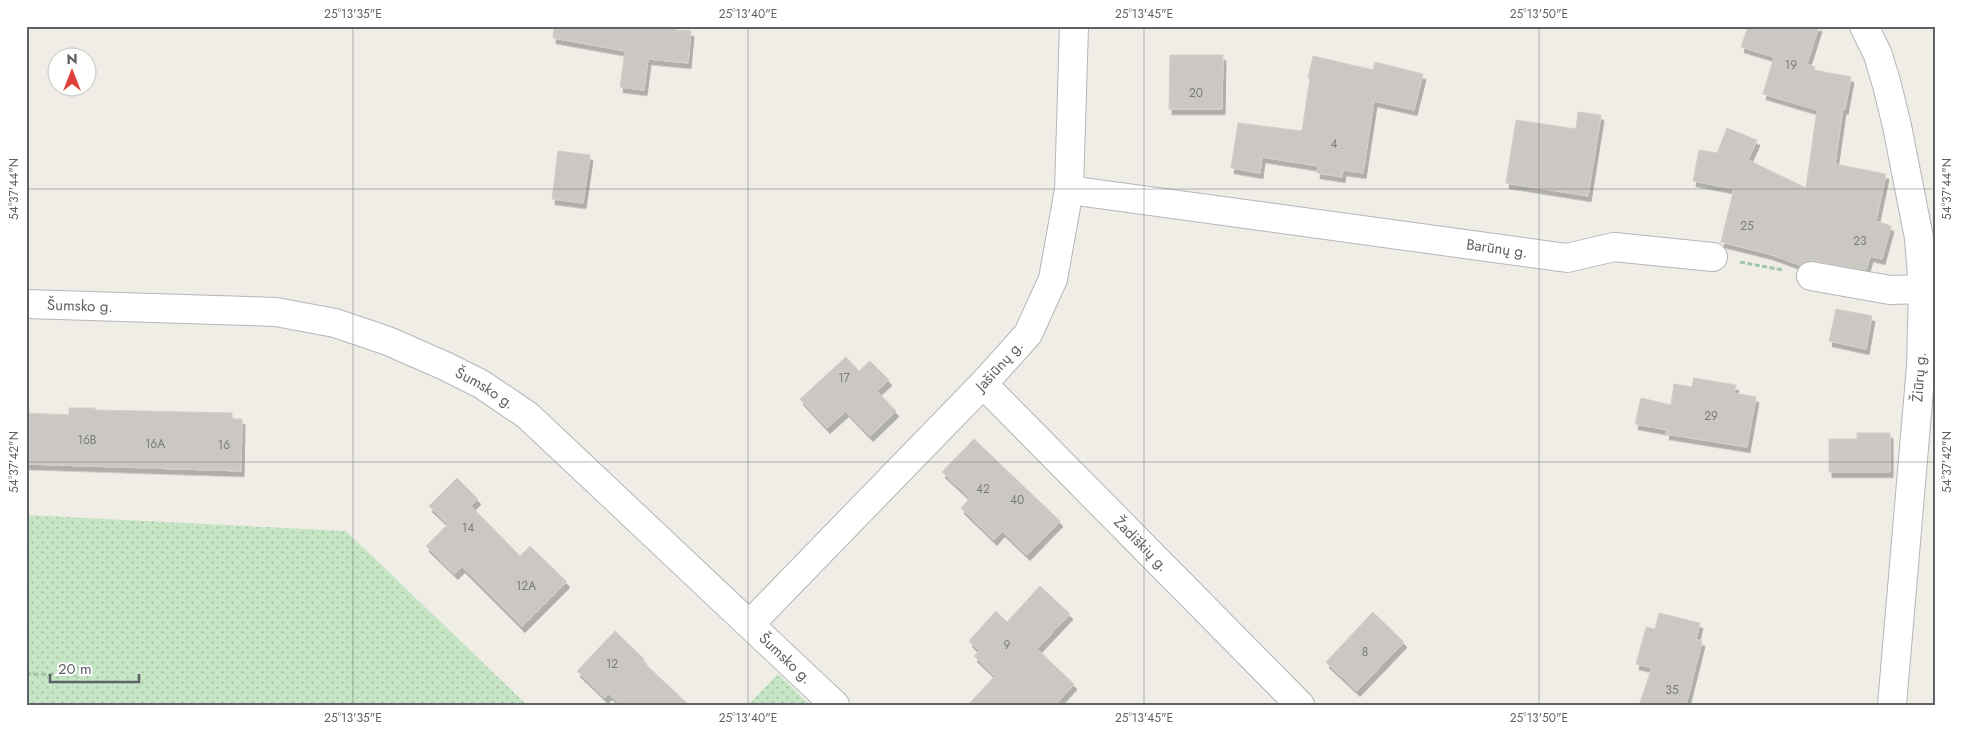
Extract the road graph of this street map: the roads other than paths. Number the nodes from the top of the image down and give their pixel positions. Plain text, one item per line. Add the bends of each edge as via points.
1 (1074, 26) edge
2 (1864, 26) edge
3 (1069, 190) junction
4 (1713, 257) road end
5 (1811, 276) road end
6 (1923, 289) junction
7 (26, 304) edge
8 (983, 384) junction
9 (750, 624) junction
10 (835, 705) edge
11 (1300, 705) edge
12 (1892, 705) edge

1 - 3 street, Jašiūnų g.
2 - 6 street, Žiūrų g. via 1878,55 1897,126 1919,238
3 - 4 street, Barūnų g. via 1567,258 1614,247
3 - 8 street, Jašiūnų g. via 1052,279 1046,294 1028,334
5 - 6 street via 1890,290
6 - 12 street, Žiūrų g. via 1921,366
7 - 9 street, Šumsko g. via 276,312 334,323 388,341 445,366 480,384 527,415
8 - 9 street, Jašiūnų g.
8 - 11 street, Žadiškių g.
9 - 10 street, Šumsko g.

